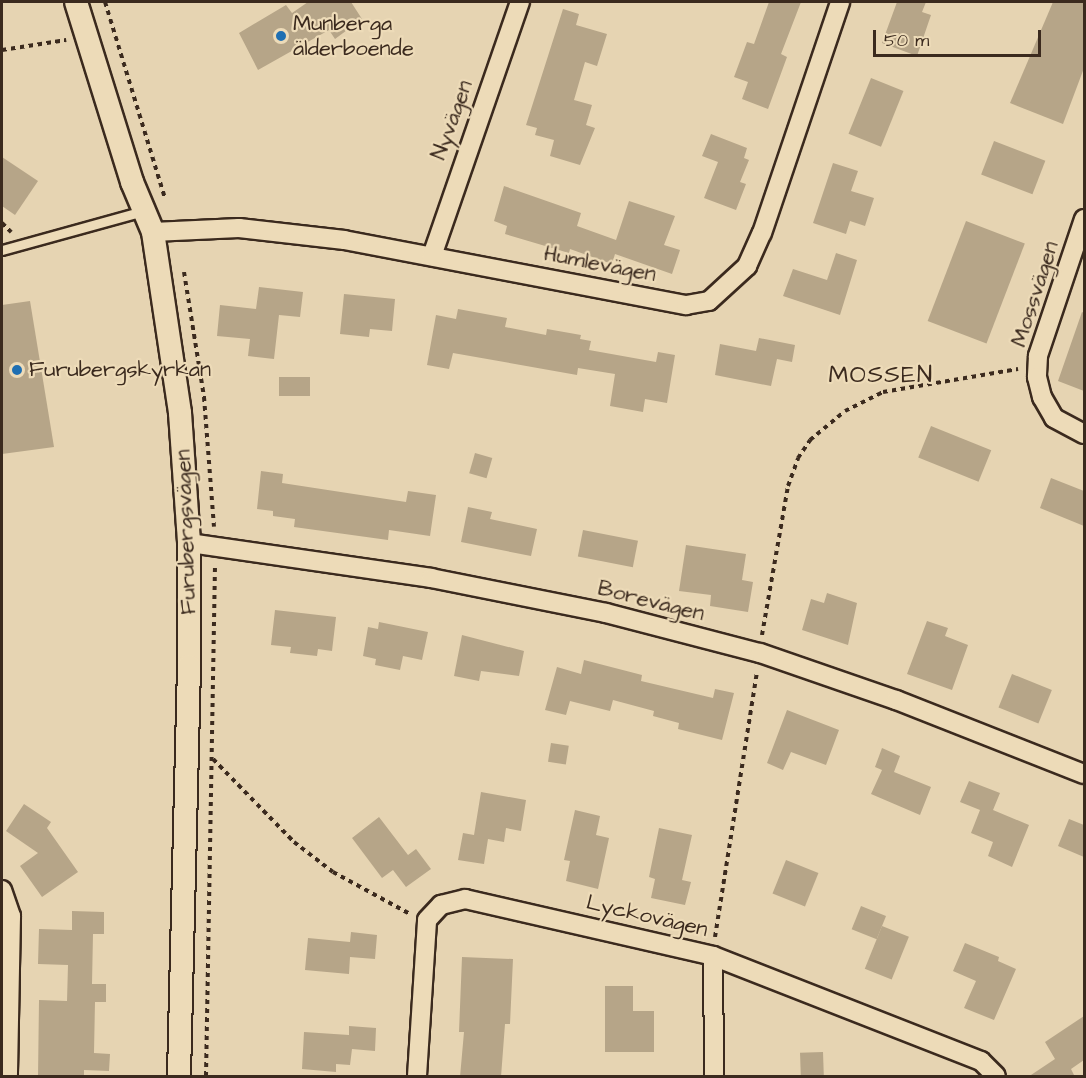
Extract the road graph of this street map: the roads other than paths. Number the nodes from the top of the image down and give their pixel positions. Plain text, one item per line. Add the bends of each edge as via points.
1 (76, 2) edge
2 (520, 2) edge
3 (840, 2) edge
4 (144, 211) junction
5 (1084, 219) edge
6 (153, 232) junction
7 (2, 250) edge
8 (432, 256) junction
9 (1084, 434) edge
10 (189, 543) junction
11 (1084, 774) edge
12 (2, 890) edge
13 (714, 956) junction
14 (8, 1077) edge
15 (179, 1077) edge
16 (417, 1077) edge
17 (714, 1077) edge
18 (996, 1077) edge

1 - 4 street, Furubergsvägen
2 - 8 street, Nyvägen
3 - 8 street, Humlevägen via 762,233 747,266 709,301 686,305
4 - 6 street, Furubergsvägen
4 - 7 lane
5 - 9 street, Mossvägen via 1038,366 1042,397 1054,417
6 - 8 street, Humlevägen via 239,228
6 - 10 street, Furubergsvägen via 180,413
10 - 11 street, Borevägen via 431,578 606,613 760,653 896,700
10 - 15 street, Furubergsvägen
12 - 14 street via 11,916
13 - 16 street, Lyckovägen via 465,899 441,905 427,920
13 - 17 street
13 - 18 street, Lyckovägen via 981,1061

